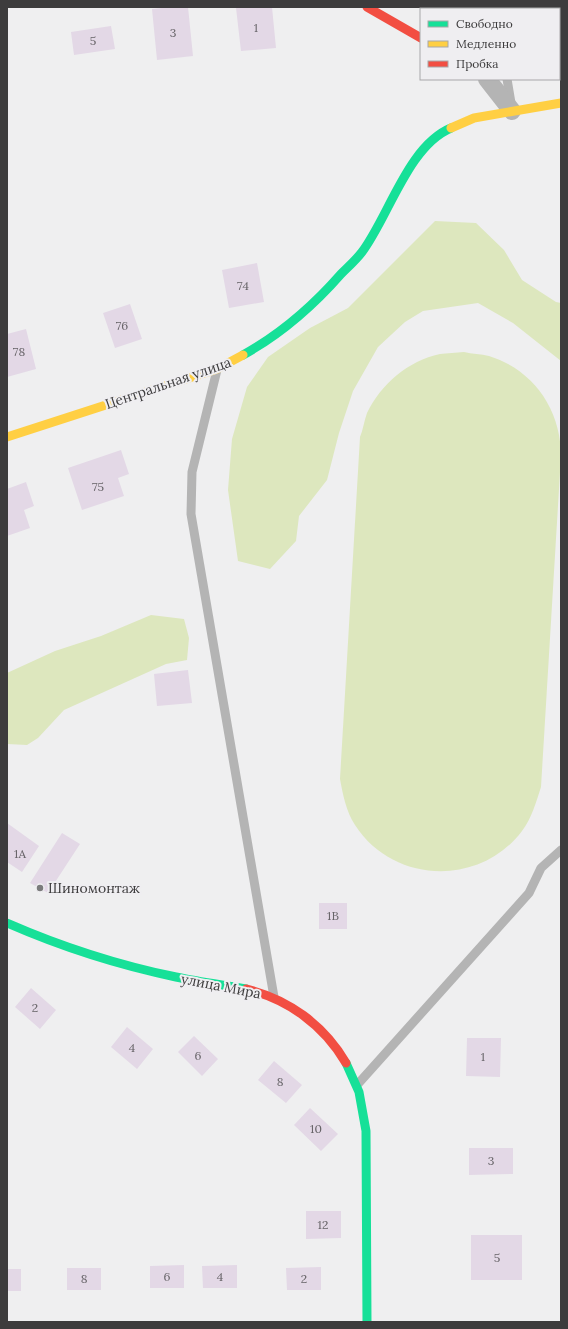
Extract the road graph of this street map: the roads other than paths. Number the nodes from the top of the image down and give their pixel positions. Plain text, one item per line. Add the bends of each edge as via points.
1 (367, 7) edge
2 (420, 37) edge
3 (488, 80) edge
4 (507, 80) edge
5 (561, 103) edge
6 (512, 111) junction
7 (217, 369) junction
8 (7, 437) edge
9 (561, 850) edge
10 (7, 924) edge
11 (274, 998) junction
12 (356, 1085) junction
13 (367, 1322) edge

1 - 2 street
3 - 6 street
4 - 6 lane
5 - 6 street, Центральная улица
6 - 7 street, Центральная улица via 474,118 444,132 426,146 410,168 362,252 329,288 294,321 236,360
7 - 8 street, Центральная улица
7 - 11 lane via 192,472 191,514
9 - 12 lane via 541,868 529,893
10 - 11 street, улица Мира via 68,948 127,965 174,977 249,990
11 - 12 street, улица Мира via 300,1012 323,1032 341,1054
12 - 13 street, улица Мира via 366,1131

